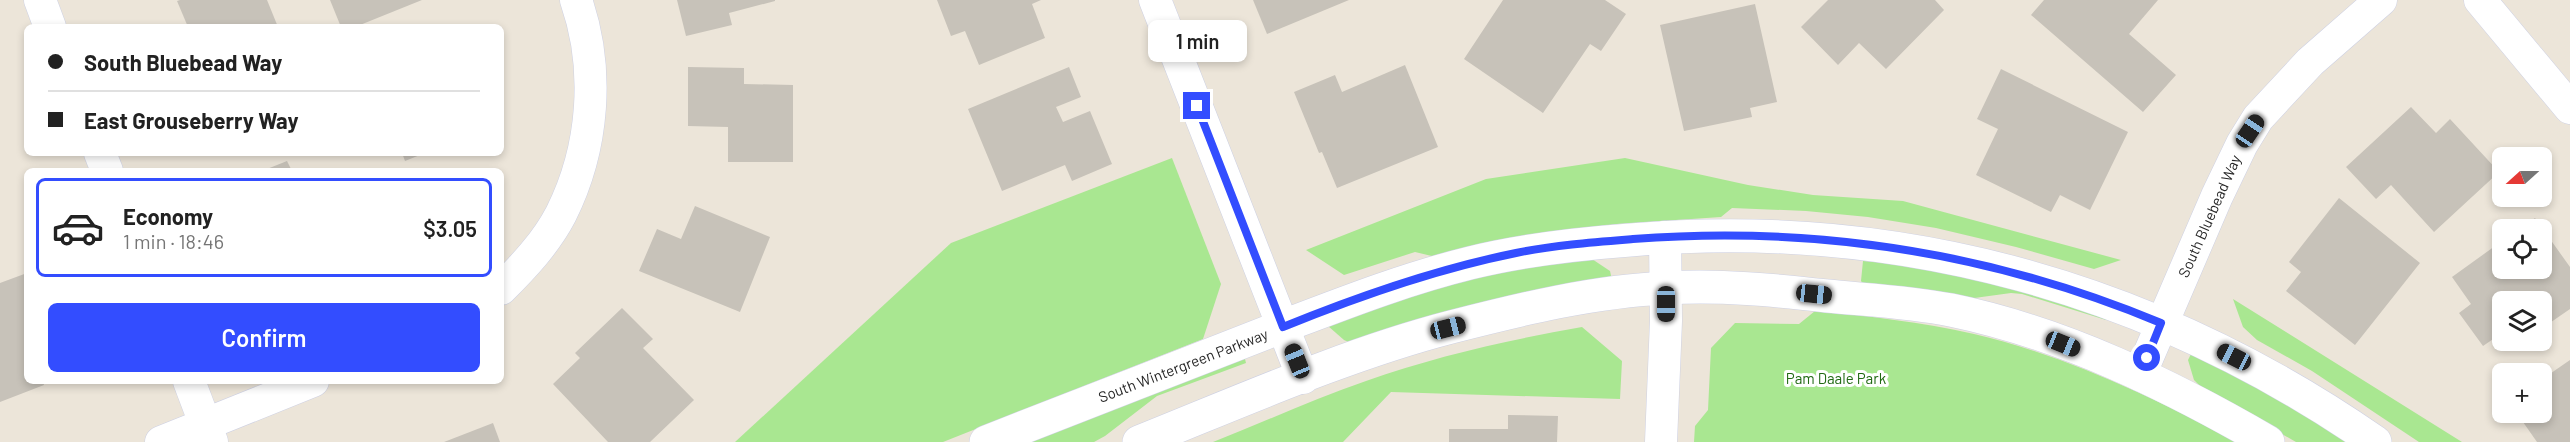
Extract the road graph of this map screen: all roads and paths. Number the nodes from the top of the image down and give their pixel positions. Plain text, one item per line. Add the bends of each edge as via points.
1 (40, 0) edge
2 (576, 0) edge
3 (1155, 0) edge
4 (2381, 0) edge
5 (2480, 0) edge
6 (49, 24) edge
7 (2570, 108) edge
8 (1665, 237) junction
9 (504, 286) edge
10 (1666, 288) junction
11 (2161, 323) junction
12 (1283, 327) junction
13 (2140, 375) junction
14 (1303, 378) junction
15 (190, 384) edge
16 (307, 384) edge
17 (209, 433) edge
18 (161, 442) edge
19 (986, 442) edge
20 (1139, 442) edge
21 (1661, 442) edge
22 (2268, 442) edge
23 (2375, 442) edge

1 - 6 street
2 - 9 street via 591,64 591,96 581,157 560,214 529,260
3 - 12 street
4 - 11 street, South Bluebead Way via 2310,62 2258,118 2217,196
5 - 7 street
8 - 10 street
8 - 11 street, South Wintergreen Parkway via 1735,234 1857,242 1921,251 2048,282
8 - 12 street, South Wintergreen Parkway via 1518,252 1360,296
10 - 13 street via 1758,289 1951,310 2027,331
10 - 14 street via 1558,303 1448,328
10 - 21 street
11 - 13 street, South Bluebead Way
11 - 23 street, South Wintergreen Parkway via 2271,375
12 - 14 street
12 - 19 street, South Wintergreen Parkway
13 - 22 street
14 - 20 street
15 - 17 street
16 - 17 street
17 - 18 street

